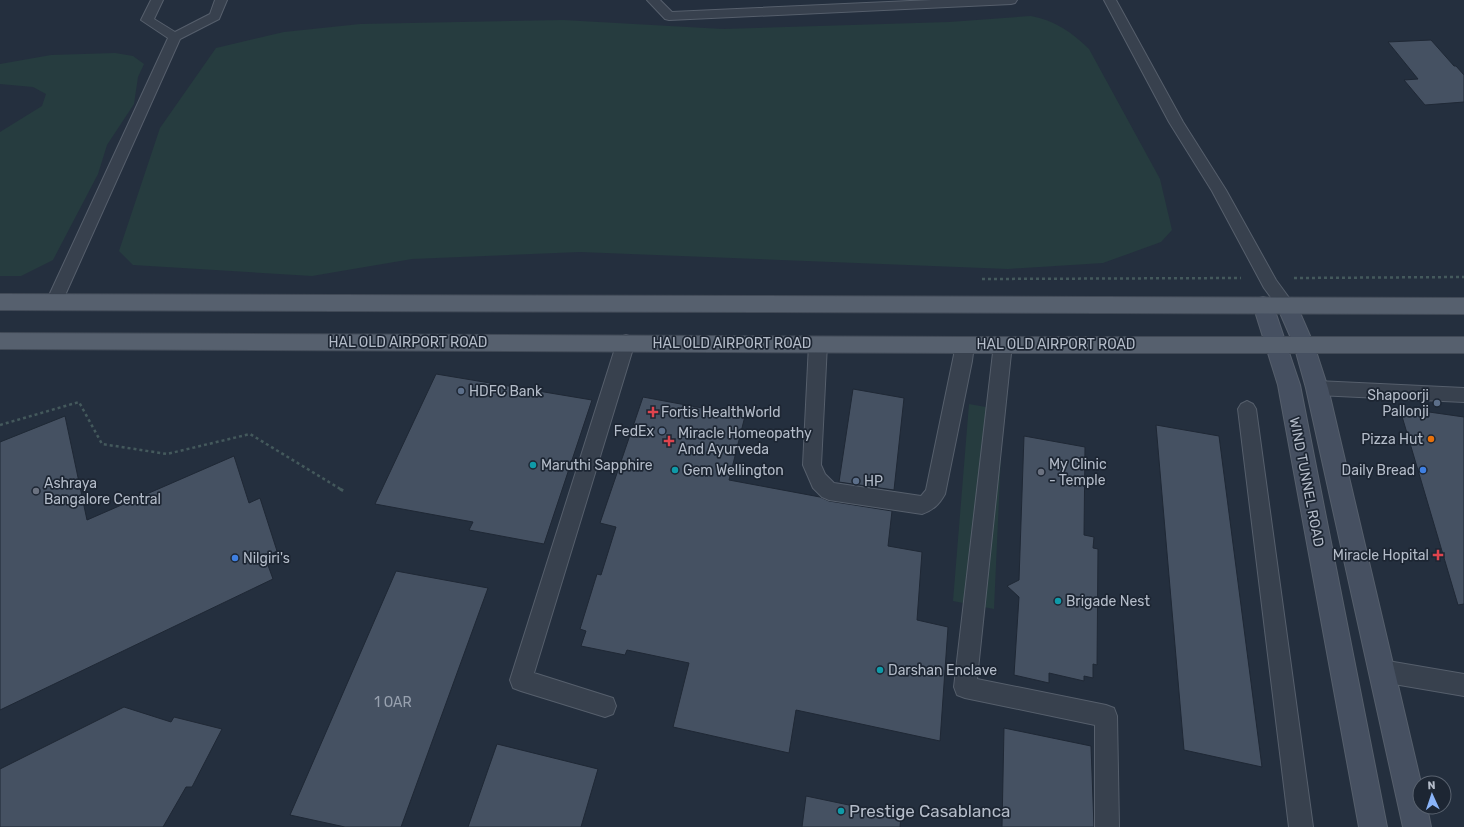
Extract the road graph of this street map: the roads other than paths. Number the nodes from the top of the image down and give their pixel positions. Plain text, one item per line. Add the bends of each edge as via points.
1 (157, 0) edge
2 (221, 0) edge
3 (653, 0) edge
4 (1012, 0) edge
5 (1110, 0) edge
6 (175, 37) junction
7 (1266, 295) junction
8 (0, 302) edge
9 (54, 302) junction
10 (1287, 306) junction
11 (1464, 306) edge
12 (0, 340) edge
13 (626, 342) junction
14 (818, 344) junction
15 (965, 344) junction
16 (1003, 344) junction
17 (1277, 345) junction
18 (1464, 345) edge
19 (1304, 346) junction
20 (1317, 388) junction
21 (1464, 396) edge
22 (1247, 408) dead end
23 (1382, 671) junction
24 (1464, 685) edge
25 (604, 706) dead end
26 (1107, 827) edge
27 (1301, 827) edge
28 (1373, 827) edge
29 (1417, 827) edge

1 - 6 lane via 147,20
2 - 6 lane via 215,16
3 - 4 lane via 669,16
5 - 7 lane via 1176,122 1219,190
6 - 9 lane
7 - 9 main road
7 - 10 main road
7 - 17 street, WIND TUNNEL ROAD
8 - 9 main road
10 - 11 main road
10 - 19 street, WIND TUNNEL ROAD
12 - 13 main road, HAL OLD AIRPORT ROAD
13 - 14 main road, HAL OLD AIRPORT ROAD
13 - 25 lane via 521,680
14 - 15 main road, HAL OLD AIRPORT ROAD
14 - 15 lane via 812,465 819,484 828,491 922,505 935,494
15 - 16 main road, HAL OLD AIRPORT ROAD
16 - 17 main road, HAL OLD AIRPORT ROAD
16 - 26 lane via 965,687 1106,716
17 - 19 main road, HAL OLD AIRPORT ROAD
17 - 28 street, WIND TUNNEL ROAD via 1289,385
18 - 19 main road, HAL OLD AIRPORT ROAD
19 - 20 street, WIND TUNNEL ROAD
20 - 21 lane
20 - 23 street, WIND TUNNEL ROAD
22 - 27 lane
23 - 24 lane
23 - 29 street, WIND TUNNEL ROAD

